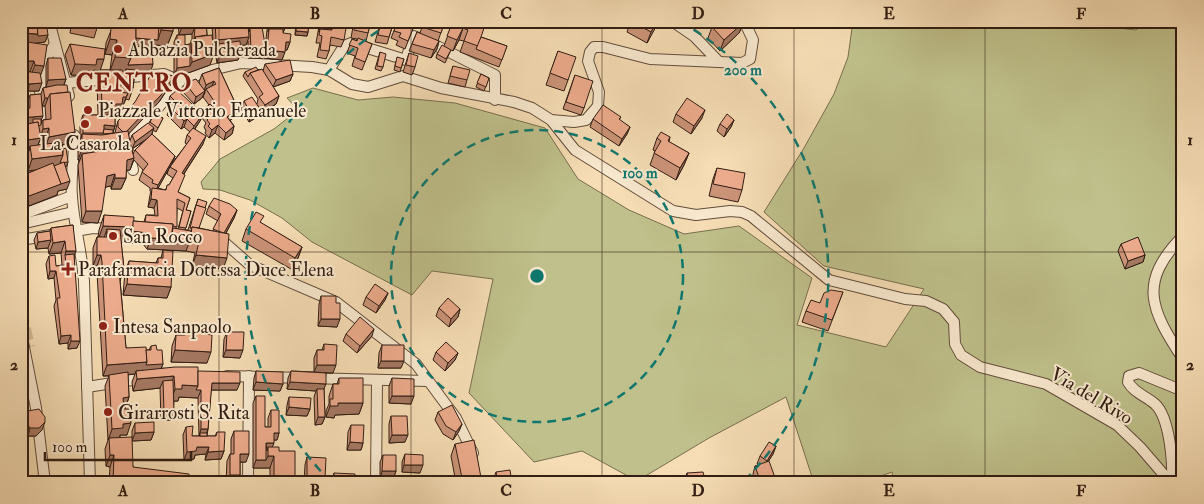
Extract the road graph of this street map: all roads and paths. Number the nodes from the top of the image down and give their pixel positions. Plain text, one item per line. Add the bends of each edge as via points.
1 (49, 21) edge
2 (672, 21) edge
3 (744, 21) edge
4 (54, 45) junction
5 (719, 62) junction
6 (329, 70) junction
7 (28, 79) edge
8 (180, 81) junction
9 (41, 85) junction
10 (67, 86) junction
11 (495, 100) junction
12 (71, 103) edge
13 (43, 118) edge
14 (73, 120) edge
15 (550, 120) junction
16 (127, 140) junction
17 (74, 145) junction
18 (60, 150) edge
19 (133, 170) dead end
20 (72, 196) junction
21 (73, 210) junction
22 (21, 215) edge
23 (21, 220) edge
24 (21, 224) edge
25 (122, 230) edge
26 (76, 231) junction
27 (1183, 236) edge
28 (25, 239) edge
29 (207, 241) edge
30 (21, 332) edge
31 (1183, 359) edge
32 (220, 376) edge
33 (249, 376) junction
34 (155, 377) edge
35 (377, 380) junction
36 (428, 381) junction
37 (87, 387) junction
38 (1183, 391) edge
39 (477, 467) edge
40 (45, 483) edge
41 (90, 483) edge
42 (248, 483) edge
43 (376, 483) edge
44 (1171, 483) edge

1 - 4 street
2 - 5 street via 694,36
3 - 5 street via 753,40 750,59 742,63
4 - 9 street via 44,62
4 - 10 street
5 - 15 street via 650,59 594,47 588,61 599,92 598,106 586,120
6 - 8 street via 241,63
6 - 11 street via 352,84 368,87 402,76
6 - 11 street via 344,46 351,43 406,60 413,36 495,75
7 - 9 street
8 - 10 street via 164,74
8 - 16 street via 143,126
9 - 10 street
9 - 13 street
10 - 12 street
11 - 15 street via 532,108
14 - 17 street
15 - 44 street, Via del Rivo via 575,150 673,211 696,215 742,212 829,280 926,301 943,308 954,322 955,344 961,355 980,367 1046,384 1117,425
16 - 17 street
16 - 19 street
17 - 18 street
17 - 20 street via 70,175
20 - 21 street
20 - 22 street
21 - 23 street
21 - 24 street
21 - 26 street
25 - 26 street via 93,228
26 - 28 street
26 - 37 street via 83,254
27 - 31 street via 1163,259 1153,288 1157,316
29 - 36 street via 225,243 250,265 336,302 416,364
30 - 40 street via 37,415
32 - 33 street
33 - 35 street
33 - 42 street
34 - 37 street
35 - 36 street
35 - 43 street
36 - 39 street via 456,418
37 - 41 street
38 - 44 street, Via del Rivo via 1139,373 1129,376 1131,388 1155,404 1165,420 1173,467

